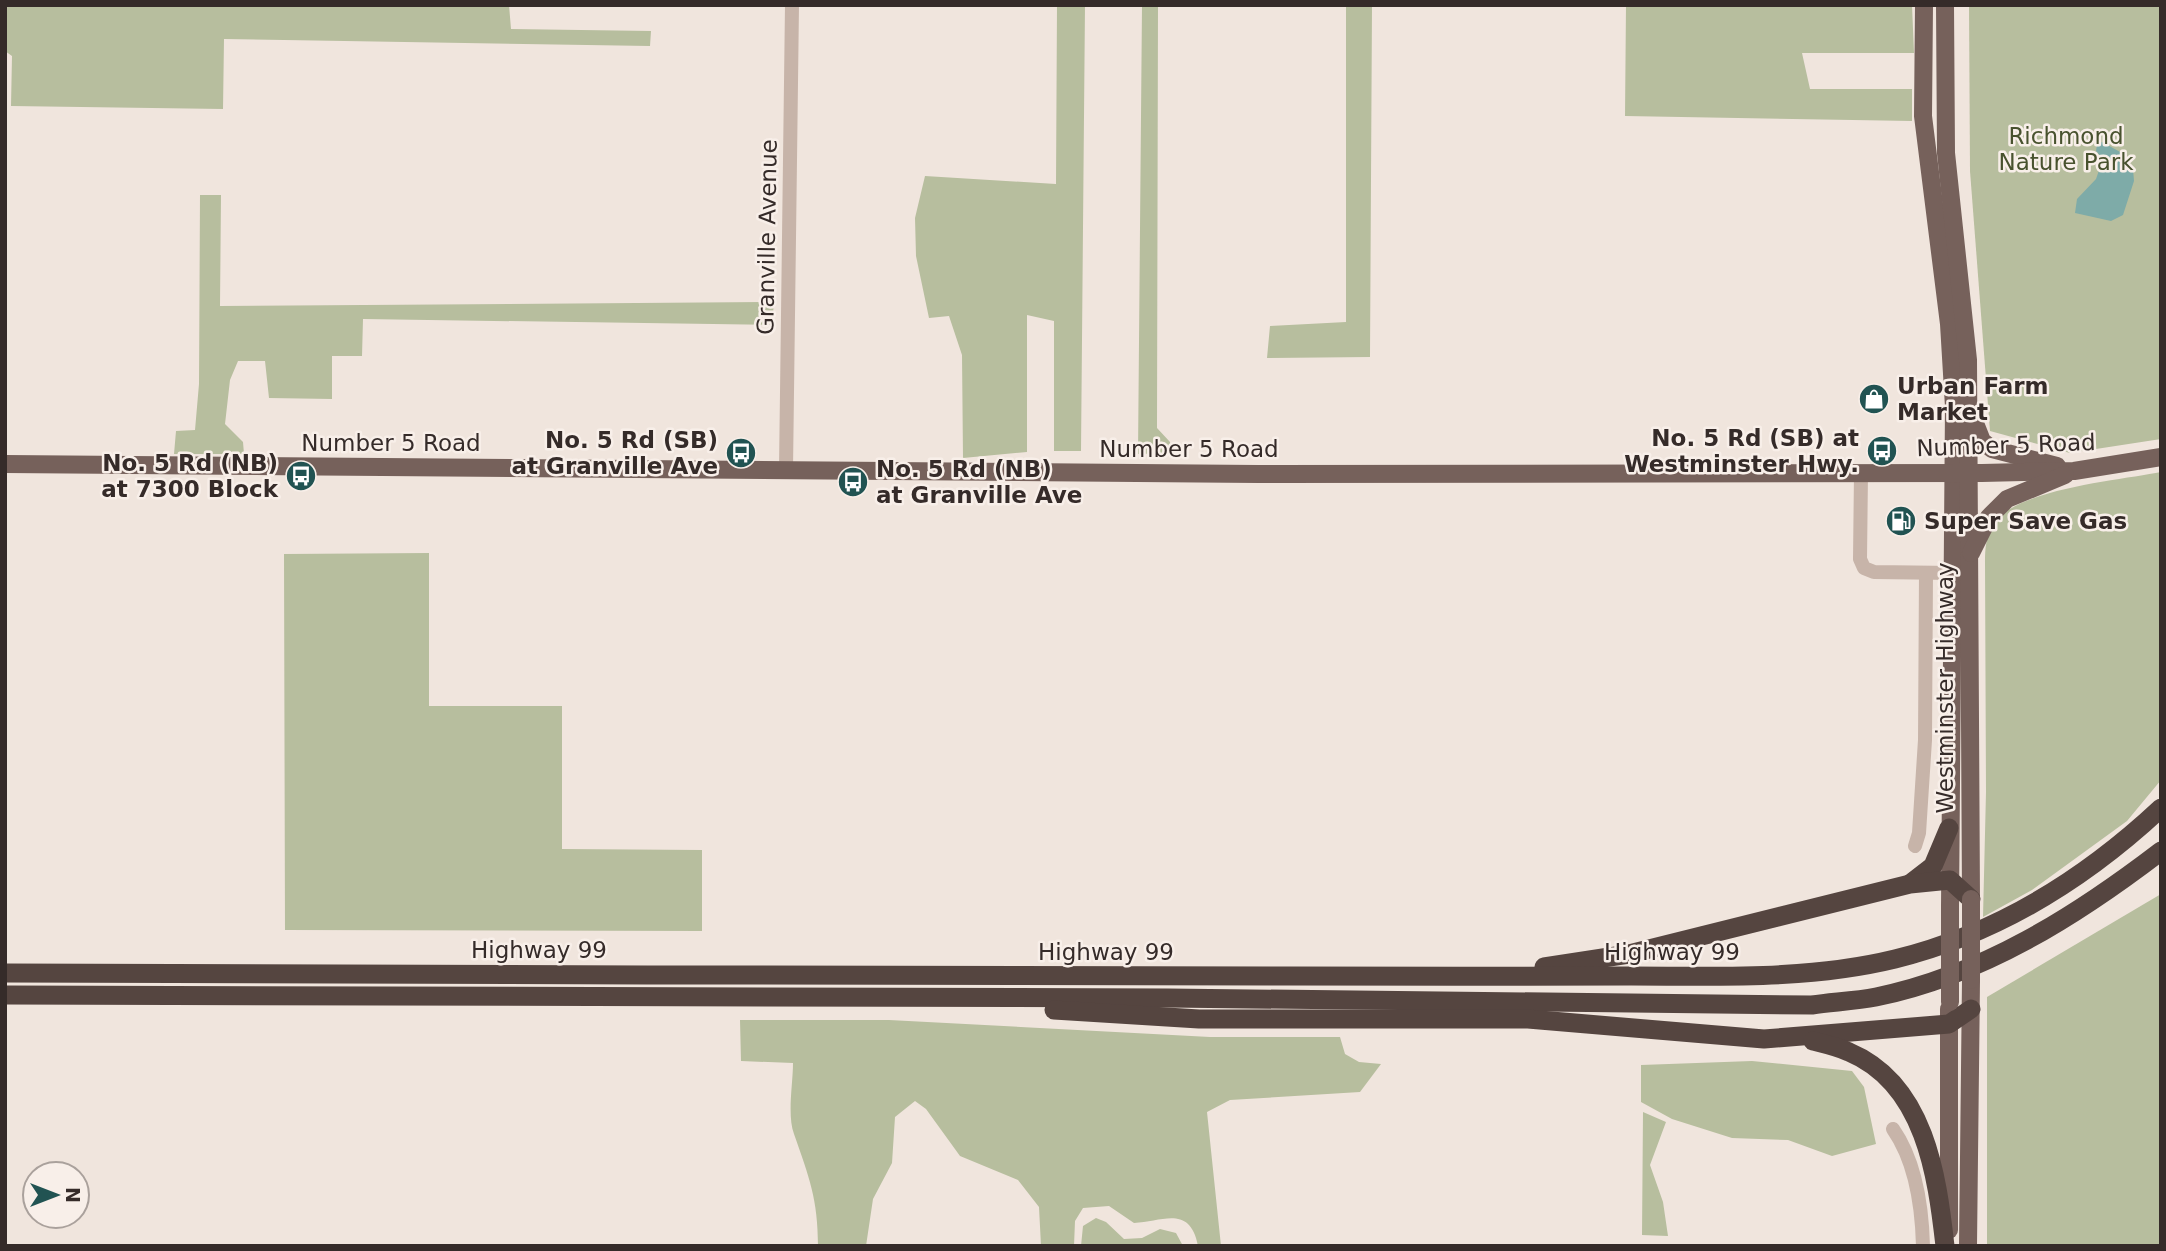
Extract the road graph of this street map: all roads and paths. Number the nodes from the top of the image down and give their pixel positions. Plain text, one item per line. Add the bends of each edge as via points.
1 (792, 5) edge
2 (1924, 5) edge
3 (1945, 5) edge
4 (1969, 408) junction
5 (2161, 457) edge
6 (5, 464) edge
7 (786, 470) junction
8 (2074, 471) junction
9 (1961, 472) junction
10 (1861, 473) junction
11 (1969, 556) junction
12 (1926, 573) junction
13 (1953, 573) junction
14 (2161, 808) edge
15 (1949, 828) junction
16 (1915, 846) dead end
17 (2161, 851) edge
18 (1950, 880) junction
19 (1910, 884) junction
20 (1971, 899) junction
21 (5, 973) edge
22 (1502, 977) junction
23 (5, 995) edge
24 (962, 999) junction
25 (1971, 1001) junction
26 (1949, 1024) junction
27 (1802, 1038) junction
28 (1893, 1129) dead end
29 (1923, 1246) edge
30 (1947, 1246) edge
31 (1968, 1246) edge

1 - 7 street, Granville Avenue
2 - 9 main road, Westminster Highway via 1923,116 1949,324
3 - 4 main road, Westminster Highway via 1946,153 1964,309
4 - 8 main road via 1983,441 1992,449
4 - 9 main road, Westminster Highway
5 - 8 main road, Number 5 Road
6 - 7 main road, Number 5 Road
7 - 10 main road, Number 5 Road
8 - 9 main road, Number 5 Road
8 - 11 main road via 2007,499 1989,517
9 - 10 main road, Number 5 Road
9 - 11 main road, Westminster Highway
9 - 13 main road, Westminster Highway
10 - 12 street, Westminster Highway via 1861,563 1874,572
11 - 20 main road, Westminster Highway
12 - 13 street, Westminster Highway
12 - 16 street, Westminster Highway via 1924,753
13 - 15 main road, Westminster Highway
14 - 22 highway, Highway 99 via 2077,877 2026,909 1897,959 1842,970 1749,976
15 - 18 main road, Westminster Highway
15 - 19 highway via 1933,866
17 - 24 highway, Highway 99 via 2101,897 2043,933 1952,974 1875,997 1812,1005
18 - 19 highway
18 - 20 highway
18 - 26 main road, Westminster Highway, bridge
19 - 22 highway via 1629,954
20 - 25 main road, Westminster Highway, bridge
21 - 22 highway, Highway 99
23 - 24 highway, Highway 99
24 - 27 highway via 1199,1019 1528,1019 1717,1037
25 - 26 highway
25 - 31 main road, Westminster Highway
26 - 27 highway
26 - 30 main road, Westminster Highway
27 - 30 highway via 1850,1052 1899,1092 1933,1162
28 - 29 street via 1906,1147 1920,1204

